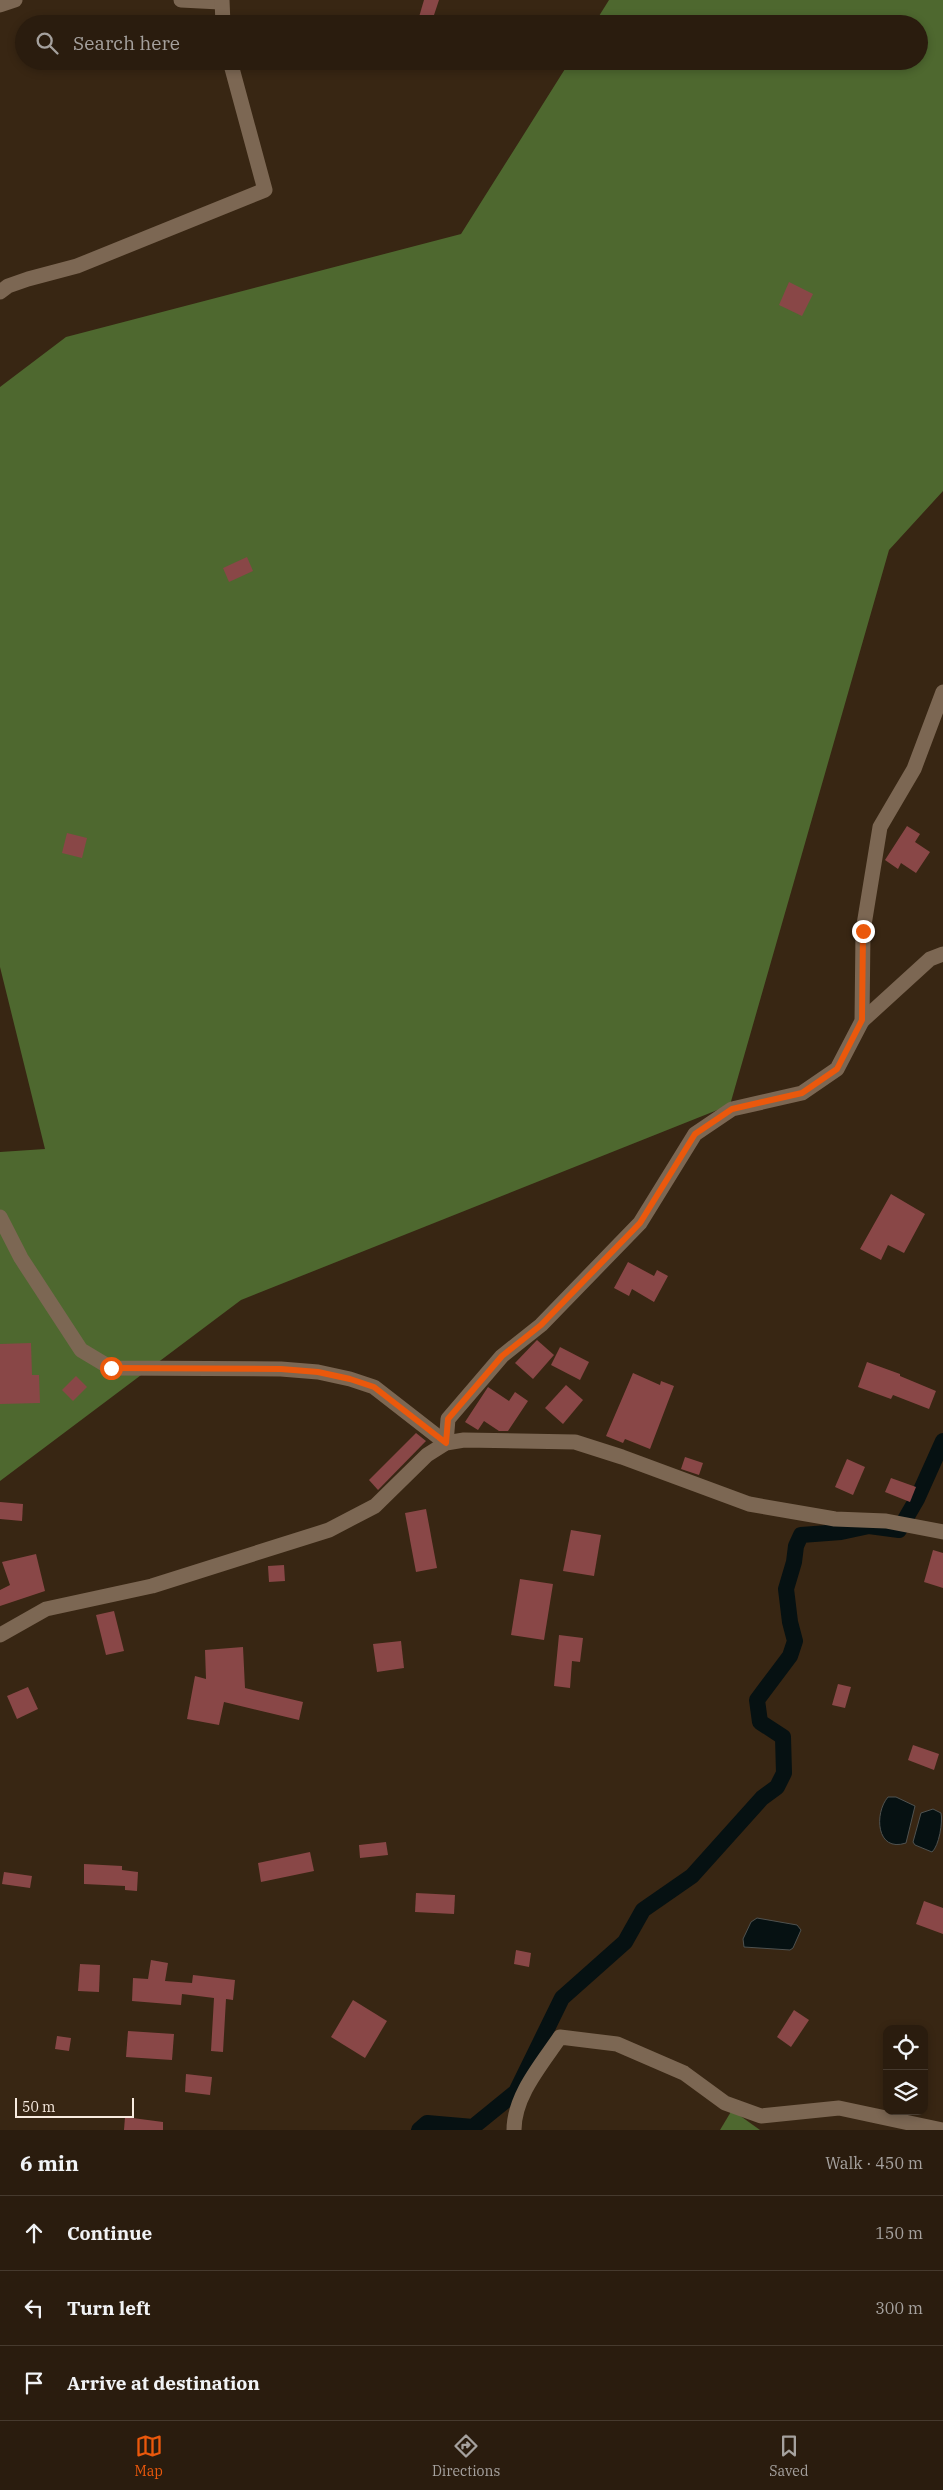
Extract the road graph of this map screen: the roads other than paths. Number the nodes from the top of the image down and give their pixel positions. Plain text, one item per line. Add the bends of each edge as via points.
1 (15, 0) edge
2 (181, 0) edge
3 (221, 1) edge
4 (0, 4) edge
5 (222, 15) edge
6 (232, 70) edge
7 (0, 292) edge
8 (943, 692) edge
9 (943, 954) edge
10 (862, 1020) junction
11 (0, 1217) edge
12 (446, 1443) junction
13 (937, 1531) edge
14 (0, 1635) edge
15 (514, 2130) edge
16 (942, 2130) edge

1 - 4 street
2 - 3 street
3 - 5 street
6 - 7 street via 265,190 77,266 28,279
8 - 10 street via 914,769 880,827 863,931
9 - 10 street via 930,959
10 - 12 street via 837,1069 802,1093 732,1109 695,1134 640,1223 541,1325 502,1356 448,1419
11 - 12 street via 21,1258 81,1350 111,1368 281,1369 326,1374 374,1387
12 - 13 street via 464,1440 575,1442 749,1504 835,1519 886,1521
12 - 14 street via 427,1455 375,1506 329,1530 152,1586 46,1609
15 - 16 street via 526,2088 560,2038 617,2044 684,2073 725,2103 761,2116 838,2108

